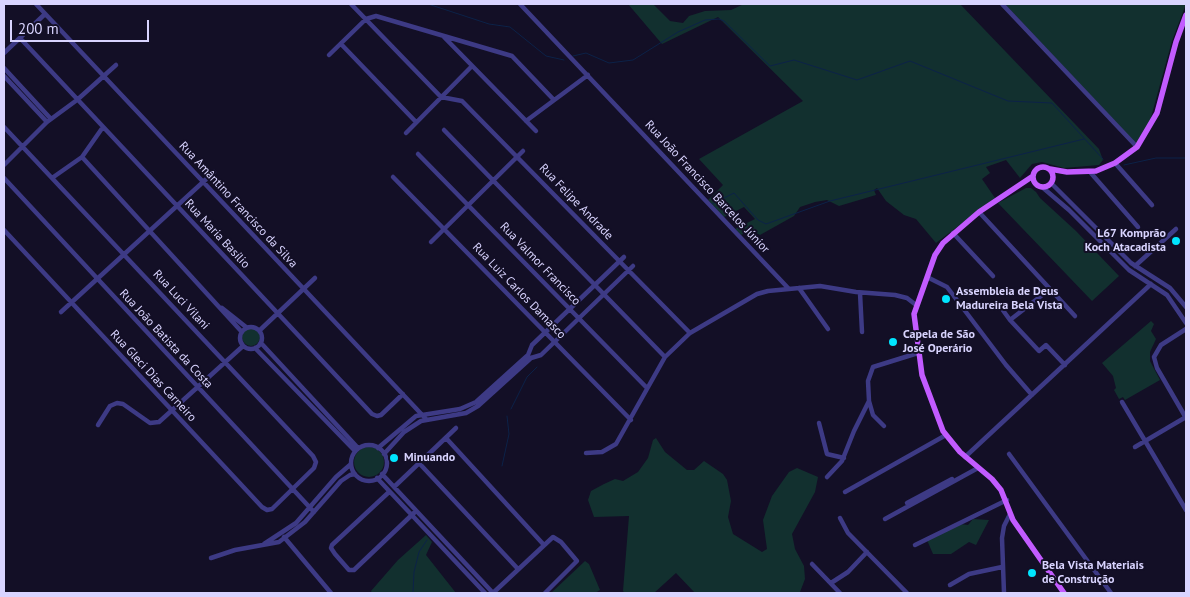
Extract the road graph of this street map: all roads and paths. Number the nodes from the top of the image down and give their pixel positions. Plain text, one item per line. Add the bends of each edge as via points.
1 (36, 4) edge
2 (351, 4) edge
3 (520, 4) edge
4 (1002, 4) edge
5 (45, 14) junction
6 (1186, 15) edge
7 (366, 19) junction
8 (443, 36) junction
9 (20, 38) junction
10 (466, 43) junction
11 (341, 44) junction
12 (457, 51) junction
13 (4, 53) edge
14 (330, 55) dead end
15 (116, 65) dead end
16 (472, 66) junction
17 (4, 68) edge
18 (588, 75) junction
19 (4, 76) edge
20 (104, 76) junction
21 (441, 97) junction
22 (77, 100) junction
23 (554, 100) junction
24 (49, 121) junction
25 (416, 122) junction
26 (526, 122) junction
27 (4, 127) edge
28 (103, 127) junction
29 (444, 130) dead end
30 (536, 131) dead end
31 (406, 133) dead end
32 (1137, 147) junction
33 (23, 148) junction
34 (523, 151) dead end
35 (418, 154) dead end
36 (518, 156) junction
37 (82, 157) junction
38 (1115, 164) junction
39 (4, 166) edge
40 (1050, 169) junction
41 (214, 172) dead end
42 (1068, 172) junction
43 (1090, 172) junction
44 (1033, 176) junction
45 (393, 177) dead end
46 (4, 178) edge
47 (52, 178) junction
48 (493, 181) junction
49 (1052, 181) junction
50 (203, 182) junction
51 (1022, 185) junction
52 (1040, 186) junction
53 (1152, 204) dead end
54 (468, 205) junction
55 (177, 206) junction
56 (979, 212) junction
57 (1138, 227) dead end
58 (444, 229) junction
59 (1176, 229) dead end
60 (4, 230) edge
61 (150, 230) junction
62 (953, 233) junction
63 (431, 242) dead end
64 (124, 255) junction
65 (624, 257) dead end
66 (619, 261) junction
67 (633, 266) dead end
68 (1135, 266) junction
69 (629, 271) junction
70 (993, 276) dead end
71 (927, 277) junction
72 (315, 278) dead end
73 (97, 279) junction
74 (1151, 284) junction
75 (594, 285) junction
76 (799, 288) junction
77 (303, 289) junction
78 (789, 289) junction
79 (1050, 289) junction
80 (860, 292) junction
81 (604, 295) junction
82 (71, 303) junction
83 (916, 306) junction
84 (221, 307) junction
85 (1186, 308) edge
86 (570, 309) junction
87 (1002, 309) dead end
88 (61, 312) dead end
89 (278, 313) junction
90 (1075, 316) dead end
91 (579, 318) junction
92 (1010, 320) junction
93 (1186, 323) edge
94 (246, 327) junction
95 (828, 329) dead end
96 (1186, 329) edge
97 (260, 330) junction
98 (241, 331) junction
99 (862, 332) dead end
100 (545, 333) junction
101 (690, 333) junction
102 (554, 342) junction
103 (261, 343) junction
104 (243, 346) junction
105 (255, 348) junction
106 (918, 353) junction
107 (530, 356) junction
108 (665, 357) junction
109 (225, 362) junction
110 (1065, 365) junction
111 (198, 388) junction
112 (647, 388) junction
113 (403, 394) junction
114 (1032, 395) junction
115 (869, 401) junction
116 (1122, 402) dead end
117 (172, 411) junction
118 (422, 414) junction
119 (1186, 417) edge
120 (426, 419) junction
121 (631, 420) junction
122 (819, 423) dead end
123 (98, 425) dead end
124 (884, 426) dead end
125 (456, 428) dead end
126 (946, 435) junction
127 (446, 438) junction
128 (1145, 441) junction
129 (1135, 447) dead end
130 (378, 448) junction
131 (356, 450) junction
132 (384, 454) junction
133 (586, 454) dead end
134 (1009, 454) dead end
135 (965, 457) junction
136 (844, 458) junction
137 (419, 463) junction
138 (351, 464) junction
139 (976, 467) junction
140 (355, 474) junction
141 (382, 474) junction
142 (827, 477) dead end
143 (377, 478) junction
144 (394, 487) junction
145 (292, 489) junction
146 (389, 492) junction
147 (845, 492) dead end
148 (1007, 500) junction
149 (907, 503) dead end
150 (310, 508) junction
151 (1186, 510) edge
152 (314, 512) junction
153 (416, 512) junction
154 (1010, 514) junction
155 (411, 516) junction
156 (840, 518) dead end
157 (885, 519) dead end
158 (281, 534) junction
159 (285, 539) junction
160 (263, 545) junction
161 (544, 545) junction
162 (914, 546) dead end
163 (867, 552) junction
164 (211, 558) dead end
165 (812, 564) dead end
166 (1002, 567) junction
167 (518, 569) junction
168 (831, 583) junction
169 (950, 586) dead end
170 (331, 593) edge
171 (485, 593) edge
172 (493, 593) edge
173 (546, 593) edge
174 (840, 593) edge
175 (907, 593) edge
176 (1004, 593) edge
177 (1064, 593) edge
178 (1111, 593) edge

1 - 5 street, Rua Amântino Francisco da Silva
2 - 7 street
3 - 18 street, Rua João Francisco Barcelos Júnior
4 - 32 street
5 - 9 street
5 - 20 street, Rua Amântino Francisco da Silva
6 - 32 main road via 1157,113
7 - 8 street via 376,16
7 - 11 street
7 - 21 street
8 - 10 street
8 - 12 street
9 - 13 street
9 - 22 street, Rua Maria Basílio
10 - 12 street via 461,44
10 - 23 street via 512,56
11 - 14 street
11 - 25 street
12 - 16 street
15 - 20 street
16 - 21 street
16 - 26 street
17 - 24 street
18 - 23 street
18 - 78 street, Rua João Francisco Barcelos Júnior
19 - 24 street
20 - 22 street
20 - 50 street, Rua Amântino Francisco da Silva
21 - 25 street
21 - 36 street, Rua Felipe Andrade via 462,101
22 - 24 street
22 - 28 street, Rua Maria Basílio
23 - 26 street
24 - 33 street
25 - 31 street
26 - 30 street
27 - 33 street, Rua Luci Vilani
28 - 37 street
28 - 55 street, Rua Maria Basílio
29 - 48 street
32 - 38 main road
33 - 39 street
33 - 47 street, Rua Luci Vilani
34 - 36 street
35 - 54 street, Rua Valmor Francisco
36 - 48 street
36 - 66 street, Rua Felipe Andrade
37 - 47 street
37 - 61 street
38 - 43 main road
38 - 53 street
40 - 42 main road
40 - 44 main road via 1039,167
40 - 49 main road
41 - 50 street
42 - 43 main road
42 - 49 main road
43 - 57 street
44 - 51 main road
44 - 52 main road
45 - 58 street, Rua Luiz Carlos Damasco
46 - 73 street, Rua João Batista da Costa
47 - 64 street, Rua Luci Vilani
48 - 54 street
48 - 75 street
49 - 52 main road
49 - 68 street
50 - 55 street
50 - 77 street, Rua Amântino Francisco da Silva
51 - 52 main road
51 - 56 main road
52 - 74 street via 1069,210 1124,266
54 - 58 street
54 - 86 street, Rua Valmor Francisco
55 - 61 street
55 - 89 street, Rua Maria Basílio
56 - 62 main road
56 - 79 street
58 - 63 street
58 - 100 street, Rua Luiz Carlos Damasco
59 - 68 street
60 - 82 street, Rua Gleci Dias Carneiro
61 - 64 street
61 - 84 street
62 - 70 street
62 - 71 main road via 937,251
64 - 73 street
64 - 109 street, Rua Luci Vilani
65 - 66 street
66 - 69 street, Rua Felipe Andrade
66 - 75 street
67 - 69 street
68 - 85 street via 1170,288
69 - 81 street
69 - 101 street, Rua Felipe Andrade
71 - 83 main road
71 - 114 street via 946,287
72 - 77 street
73 - 82 street
73 - 111 street, Rua João Batista da Costa
74 - 93 street via 1172,300
74 - 110 street
75 - 81 street
75 - 86 street
76 - 78 street
76 - 80 street via 820,286
76 - 95 street
77 - 89 street
77 - 113 street, Rua Amântino Francisco da Silva
78 - 101 street via 757,294
79 - 90 street
79 - 92 street
80 - 83 street via 900,295
80 - 99 street
81 - 91 street
81 - 108 street
82 - 88 street
82 - 117 street, Rua Gleci Dias Carneiro
83 - 106 main road
84 - 94 street
84 - 98 street
86 - 91 street, Rua Valmor Francisco
86 - 100 street
87 - 92 street
89 - 97 street
89 - 113 street, Rua Maria Basílio via 374,416 381,415
91 - 102 street
91 - 112 street, Rua Valmor Francisco
92 - 110 street via 1039,351 1046,345
94 - 97 street
94 - 98 street
96 - 119 street via 1161,344 1154,357 1157,368
97 - 103 street
98 - 104 street
100 - 102 street, Rua Luiz Carlos Damasco
100 - 107 street via 530,347
101 - 108 street
102 - 107 street via 541,355
102 - 121 street, Rua Luiz Carlos Damasco
103 - 105 street
103 - 131 street
104 - 105 street
104 - 109 street
105 - 131 street
106 - 115 street via 873,367 868,381
106 - 126 main road via 924,380
107 - 118 street via 471,405 460,410
107 - 120 street via 472,410
108 - 112 street
109 - 111 street
109 - 145 street, Rua Luci Vilani via 315,458 314,468
110 - 114 street
111 - 117 street
111 - 145 street, Rua João Batista da Costa
112 - 121 street
113 - 118 street, Rua Amântino Francisco da Silva
114 - 135 street
115 - 124 street via 873,414
115 - 136 street
116 - 128 street
117 - 123 street via 154,424 117,403 110,406
117 - 145 street, Rua Gleci Dias Carneiro via 265,509 272,509
118 - 120 street, Rua Amântino Francisco da Silva
118 - 130 street via 406,423
119 - 128 street
120 - 132 street via 404,432
121 - 133 street via 616,444 602,452
122 - 136 street via 827,454
125 - 127 street
126 - 135 main road
126 - 147 street
127 - 137 street
127 - 161 street
128 - 129 street
128 - 151 street
130 - 131 street via 366,445
130 - 132 street
131 - 138 street
132 - 141 street via 386,464
134 - 178 street
135 - 139 main road
136 - 142 street
137 - 144 street
137 - 167 street
138 - 140 street
138 - 150 street
139 - 148 main road via 997,485
139 - 149 street
139 - 157 street
140 - 143 street via 368,480
140 - 152 street via 341,481
141 - 143 street
141 - 144 street
143 - 146 street
144 - 153 street
145 - 150 street, Rua João Batista da Costa
146 - 155 street
146 - 155 street via 334,542 331,548 344,566 351,570
148 - 154 main road
148 - 162 street
150 - 152 street, Rua João Batista da Costa
150 - 158 street
152 - 159 street
153 - 155 street
153 - 172 street
154 - 166 street via 1003,531
154 - 177 main road
155 - 171 street
156 - 163 street
158 - 159 street
158 - 160 street
159 - 160 street
159 - 170 street
160 - 164 street via 224,552
161 - 167 street
161 - 173 street via 554,538 577,561
163 - 168 street via 848,572
163 - 175 street
165 - 168 street
166 - 169 street via 969,574
166 - 176 street
167 - 172 street
168 - 174 street

